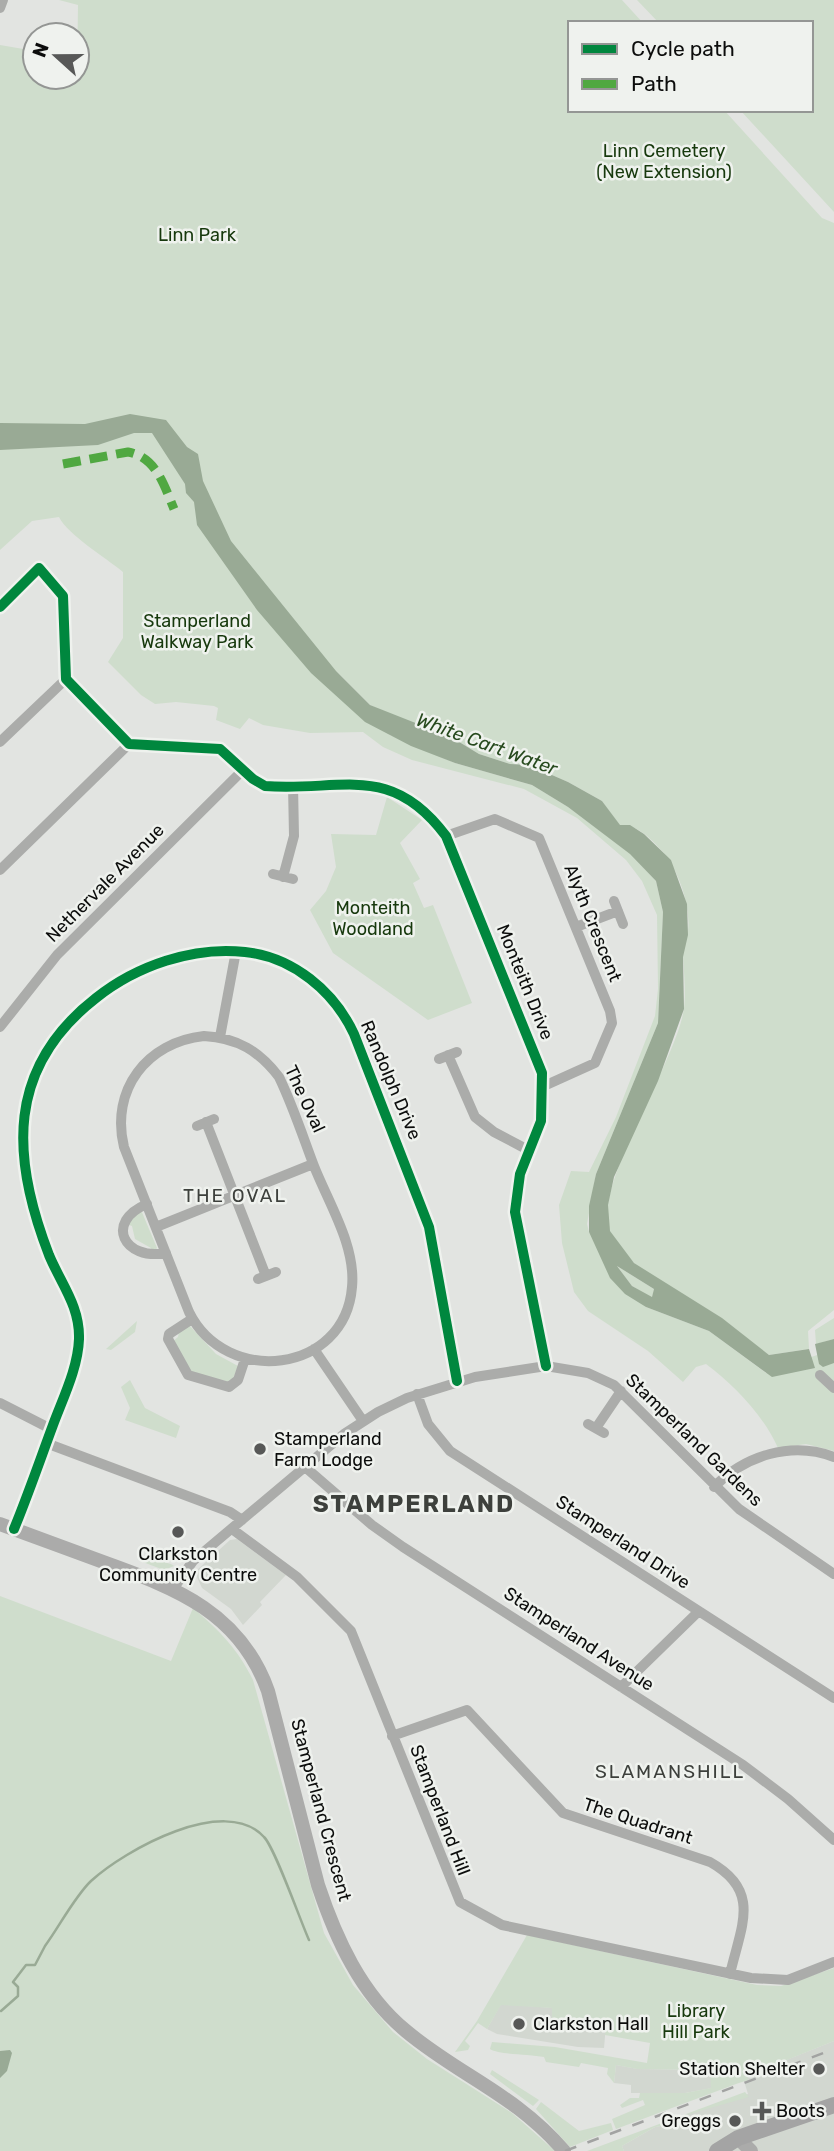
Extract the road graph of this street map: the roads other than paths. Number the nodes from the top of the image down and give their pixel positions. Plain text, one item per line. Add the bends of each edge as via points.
1 (3, 0) edge
2 (0, 8) edge
3 (0, 607) edge
4 (66, 679) junction
5 (0, 742) edge
6 (129, 744) junction
7 (243, 770) junction
8 (293, 785) junction
9 (446, 836) junction
10 (0, 870) edge
11 (283, 877) dead end
12 (623, 924) dead end
13 (576, 927) junction
14 (236, 951) junction
15 (0, 1027) edge
16 (220, 1037) junction
17 (448, 1055) dead end
18 (544, 1086) junction
19 (206, 1122) dead end
20 (530, 1150) junction
21 (313, 1164) junction
22 (235, 1195) junction
23 (146, 1204) junction
24 (156, 1227) junction
25 (166, 1253) junction
26 (267, 1276) dead end
27 (192, 1319) junction
28 (314, 1349) junction
29 (245, 1359) junction
30 (546, 1366) junction
31 (820, 1375) dead end
32 (457, 1381) junction
33 (834, 1388) edge
34 (621, 1391) junction
35 (417, 1394) junction
36 (0, 1403) edge
37 (363, 1421) junction
38 (596, 1428) dead end
39 (51, 1429) junction
40 (46, 1443) junction
41 (834, 1457) edge
42 (305, 1467) junction
43 (714, 1487) junction
44 (242, 1520) junction
45 (7, 1527) edge
46 (232, 1529) junction
47 (834, 1574) edge
48 (173, 1589) junction
49 (699, 1611) junction
50 (621, 1688) junction
51 (834, 1698) edge
52 (392, 1736) junction
53 (834, 1840) edge
54 (834, 1962) edge
55 (730, 1974) junction
56 (834, 2105) edge
57 (834, 2113) edge
58 (746, 2145) edge
59 (562, 2148) edge
60 (721, 2149) edge

1 - 2 street
3 - 4 street via 39,568 63,597
4 - 5 street
4 - 6 street
6 - 7 street, Monteith Drive via 215,747
6 - 10 street
7 - 8 street, Monteith Drive via 265,786
7 - 15 street, Nethervale Avenue via 57,955
8 - 9 street, Monteith Drive via 355,783 391,791 424,811
8 - 11 street via 294,836
9 - 13 street, Alyth Crescent via 495,819 539,838
9 - 18 street, Monteith Drive via 539,1062
12 - 13 street via 616,906
13 - 18 street, Alyth Crescent via 612,1023 595,1063
14 - 16 street
14 - 32 street, Randolph Drive via 270,957 303,974 328,995 349,1024 427,1219
14 - 39 street, Randolph Drive via 164,962 110,988 68,1022 31,1079 21,1130 28,1182 48,1253 76,1310 79,1337 74,1366
16 - 21 street, The Oval via 253,1049 279,1077
16 - 23 street, The Oval via 169,1044 145,1062 127,1088 121,1104 121,1135
17 - 20 street via 474,1117
18 - 20 street, Monteith Drive via 541,1121
19 - 22 street
20 - 30 street, Monteith Drive via 520,1174 514,1212
21 - 22 street
21 - 28 street, The Oval via 347,1246 352,1272 343,1317
22 - 24 street
22 - 26 street
23 - 24 street, The Oval
23 - 25 street via 127,1215 124,1238 142,1254
24 - 25 street, The Oval
25 - 27 street, The Oval
27 - 29 street, The Oval via 215,1345
27 - 29 street via 168,1339 188,1375 232,1386
28 - 29 street, The Oval via 273,1362
28 - 37 street
30 - 32 street, Stamperland Gardens
30 - 34 street, Stamperland Gardens via 588,1373
31 - 33 street
32 - 35 street, Stamperland Gardens
34 - 38 street
34 - 43 street, Stamperland Gardens
35 - 37 street, Stamperland Gardens
35 - 49 street, Stamperland Drive via 428,1424 450,1451
36 - 39 street
37 - 42 street, Stamperland Gardens
39 - 40 street, Randolph Drive
40 - 44 street
40 - 45 street, Randolph Drive
41 - 43 street via 803,1450 765,1455 740,1466
42 - 44 street, Stamperland Gardens
42 - 50 street, Stamperland Avenue via 403,1547
43 - 47 street, Stamperland Gardens via 754,1521
44 - 46 street, Stamperland Gardens
45 - 48 main road, Stamperland Crescent
46 - 48 street, Stamperland Gardens via 185,1568
46 - 52 street, Stamperland Hill via 297,1577 347,1625
48 - 59 main road, Stamperland Crescent via 221,1619 259,1669 278,1724 318,1885 352,1964 394,2020 524,2110
49 - 50 street
49 - 51 street, Stamperland Drive
50 - 53 street, Stamperland Avenue via 762,1778
52 - 55 street, Stamperland Hill via 456,1898 470,1909 502,1925
52 - 55 street, The Quadrant via 468,1711 571,1818 724,1869 739,1885 745,1906
54 - 55 street, Stamperland Hill via 788,1980
56 - 58 main road
57 - 58 main road
58 - 60 main road

